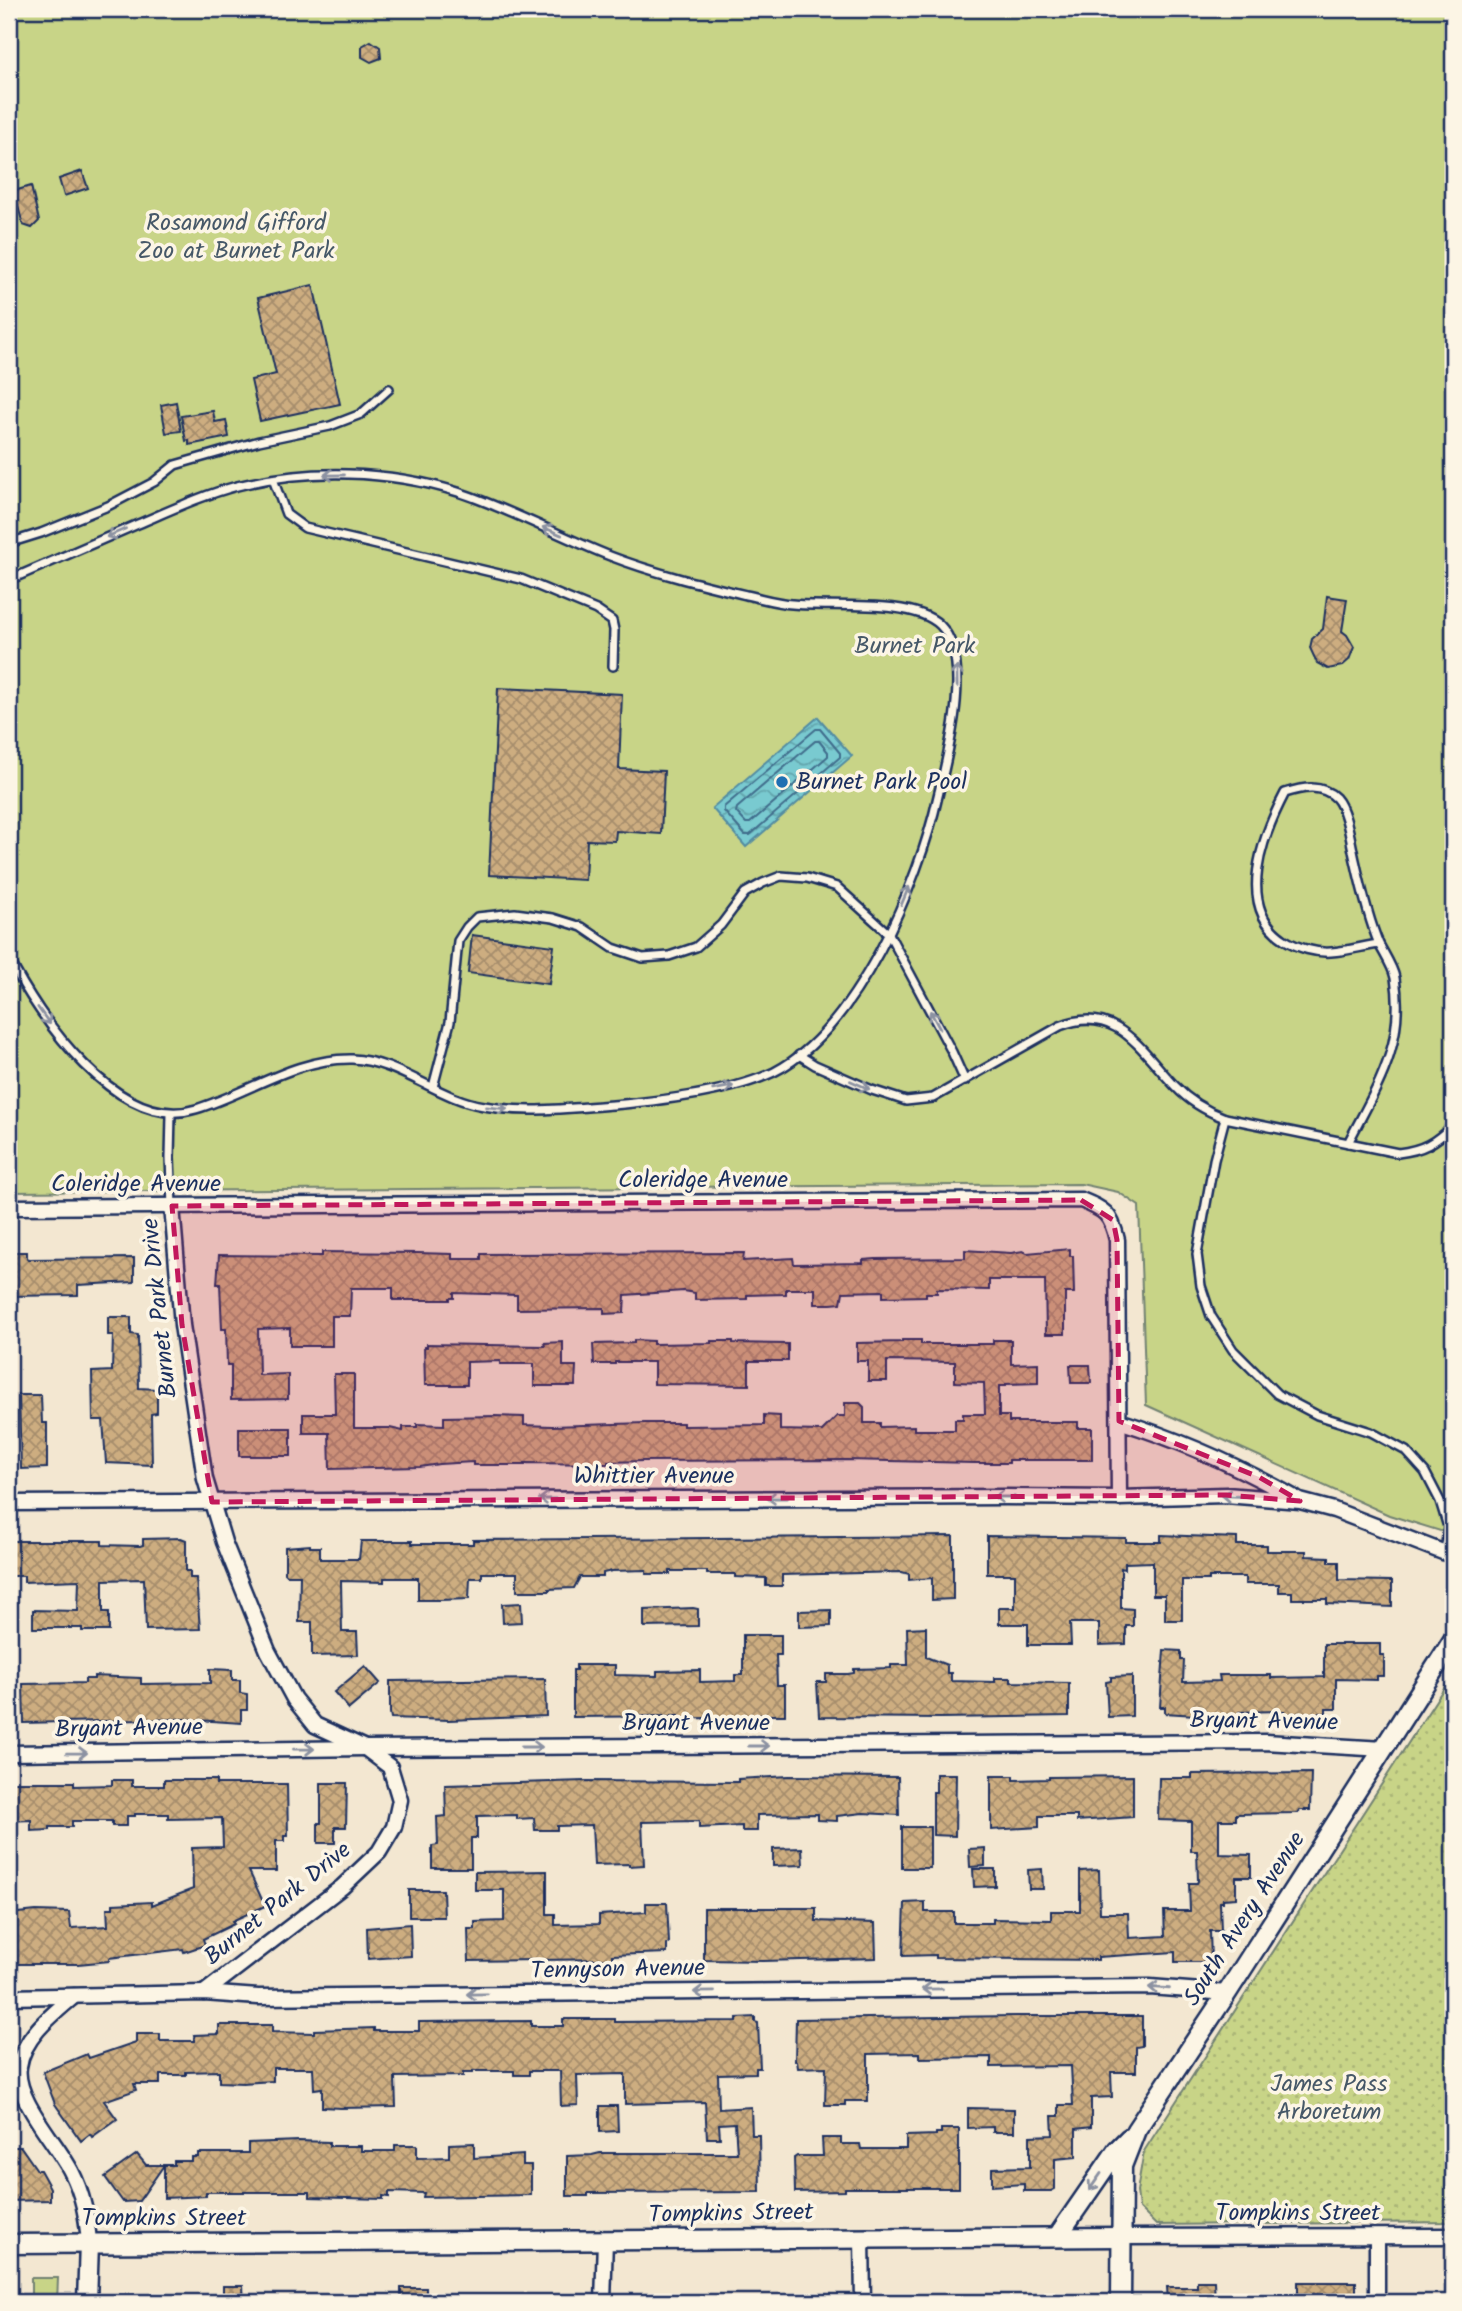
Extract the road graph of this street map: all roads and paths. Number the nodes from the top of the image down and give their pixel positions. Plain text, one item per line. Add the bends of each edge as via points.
1 (389, 389) dead end
2 (273, 479) junction
3 (9, 543) edge
4 (9, 580) edge
5 (613, 666) dead end
6 (889, 934) junction
7 (1379, 944) junction
8 (9, 958) edge
9 (799, 1055) junction
10 (965, 1081) junction
11 (433, 1087) junction
12 (171, 1114) junction
13 (1225, 1118) junction
14 (1453, 1125) edge
15 (1348, 1143) junction
16 (172, 1206) junction
17 (9, 1207) edge
18 (1119, 1421) junction
19 (1119, 1498) junction
20 (1300, 1501) junction
21 (212, 1502) junction
22 (9, 1503) edge
23 (1449, 1555) edge
24 (1453, 1640) edge
25 (365, 1748) junction
26 (1384, 1749) junction
27 (9, 1753) edge
28 (204, 1993) junction
29 (1227, 1993) junction
30 (74, 1996) junction
31 (9, 1997) edge
32 (1136, 2130) junction
33 (1453, 2236) edge
34 (1057, 2237) junction
35 (1120, 2237) junction
36 (1377, 2237) junction
37 (862, 2238) junction
38 (605, 2240) junction
39 (89, 2243) junction
40 (9, 2244) edge
41 (87, 2302) edge
42 (603, 2302) edge
43 (863, 2302) edge
44 (1121, 2302) edge
45 (1377, 2302) edge

1 - 3 lane via 361,414 175,465 154,482 108,506
2 -> 4 lane via 198,498
2 - 5 lane via 286,514 305,528 521,579 596,610 612,621
6 -> 2 lane via 930,833 948,752 958,677 953,643 940,625 911,609 788,604 692,583 615,558 461,493 406,479 367,475
6 - 9 lane via 825,1031
10 -> 6 lane
6 - 11 lane via 837,887 782,876 745,893 721,925 696,947 669,956 643,958 613,948 582,927 552,918 515,913 477,917 458,941 450,1022
7 - 7 lane via 1312,951 1273,933 1260,910 1258,864 1285,793 1311,788 1325,790 1338,800
7 - 15 lane via 1395,976 1397,1025 1388,1064
8 -> 12 lane via 23,988 59,1038 93,1074 138,1105
9 -> 10 lane via 906,1101 933,1098
11 -> 9 lane via 477,1106 529,1111 642,1103 737,1086 774,1072
10 - 13 lane via 1060,1026 1097,1019 1122,1030 1176,1088 1207,1112
11 - 12 lane via 377,1063 319,1061 195,1110
12 - 16 lane, Burnet Park Drive
13 - 15 lane
13 - 23 lane via 1197,1254 1211,1316 1233,1350 1277,1394 1406,1451 1425,1472 1440,1501 1448,1527
14 - 15 lane via 1437,1142 1414,1151 1398,1153
16 - 17 street, Coleridge Avenue
16 - 18 street, Coleridge Avenue via 1081,1200 1113,1220
16 - 21 street, Burnet Park Drive via 182,1325
18 - 19 street, Coleridge Avenue
18 - 20 street, Whittier Avenue via 1259,1477
20 -> 19 street, Whittier Avenue via 1226,1495
19 -> 21 street, Whittier Avenue
20 - 23 street, Whittier Avenue
21 - 22 street, Whittier Avenue
21 - 25 street, Burnet Park Drive via 268,1651 295,1699 315,1725
24 - 26 street, South Avery Avenue
25 -> 26 street, Bryant Avenue via 1265,1742
27 -> 25 street, Bryant Avenue
25 - 28 street, Burnet Park Drive via 390,1767 400,1800 394,1827 379,1852 342,1887
26 - 29 street, South Avery Avenue
29 -> 28 street, Tennyson Avenue via 1150,1987 258,1997
28 - 30 street, Tennyson Avenue
29 - 32 street, South Avery Avenue
30 - 31 street, Tennyson Avenue
30 - 39 street via 29,2042 18,2067 22,2092 80,2190
32 -> 34 street
32 - 35 street, South Avery Avenue via 1122,2166
33 - 36 street, Tompkins Street
34 - 35 street, Tompkins Street
34 - 37 street, Tompkins Street
35 - 36 street, Tompkins Street
35 - 44 street, South Avery Avenue
36 - 45 street
37 - 38 street, Tompkins Street
37 - 43 street
38 - 39 street, Tompkins Street
38 - 42 street
39 - 40 street, Tompkins Street
39 - 41 street

